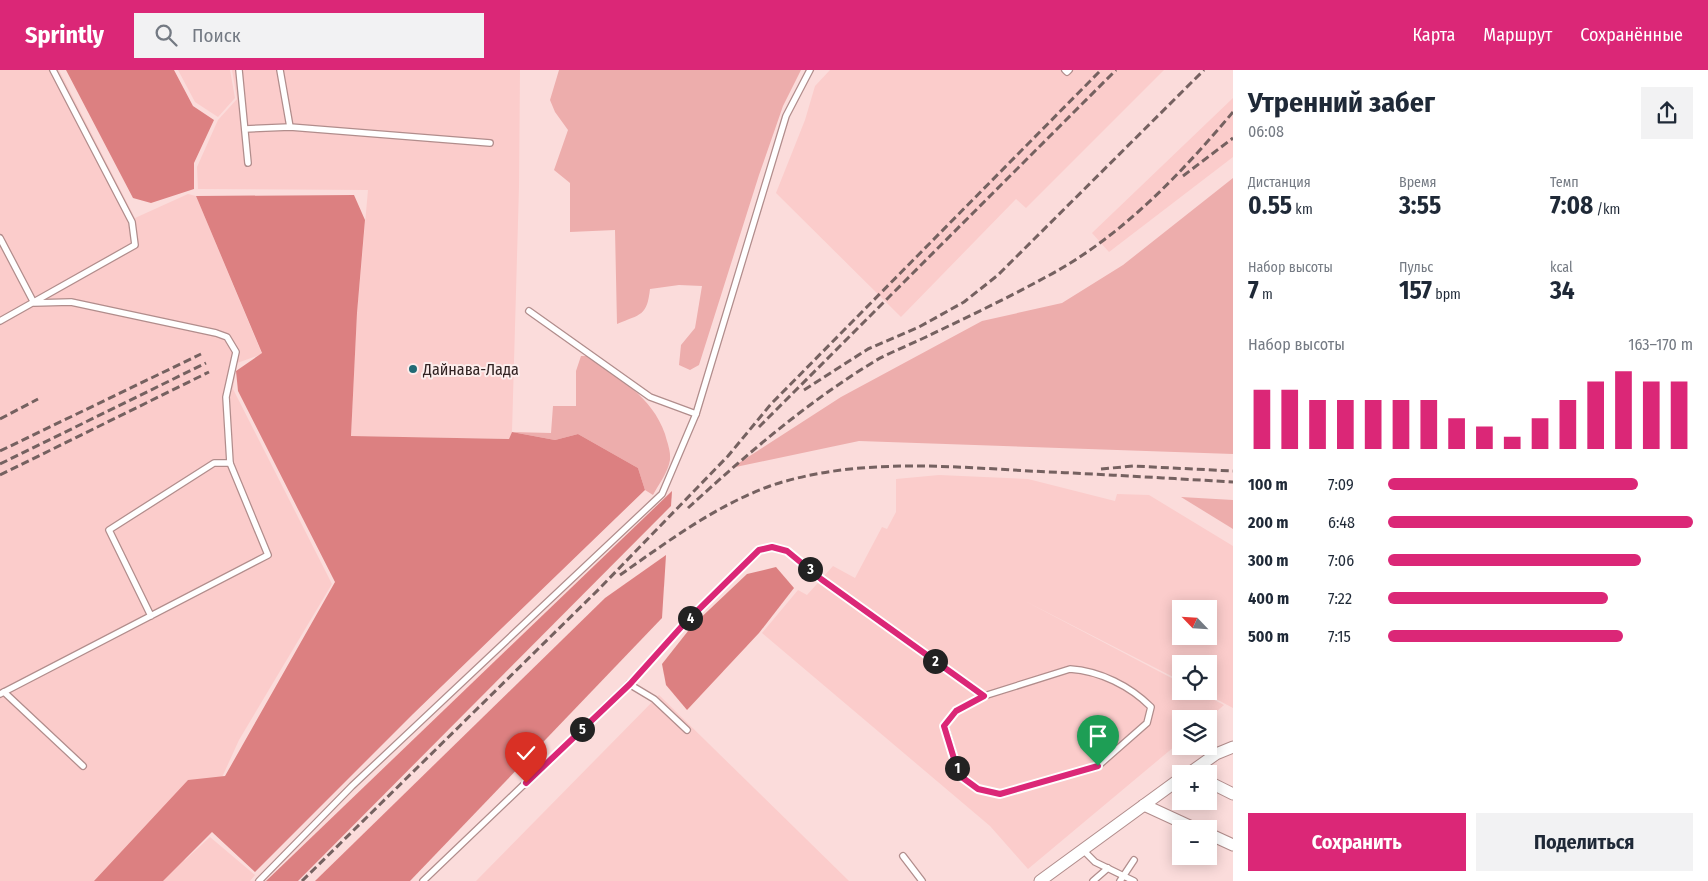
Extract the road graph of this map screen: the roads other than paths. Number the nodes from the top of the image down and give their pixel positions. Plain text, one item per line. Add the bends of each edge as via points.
1 (54, 70) edge
2 (239, 70) edge
3 (280, 70) edge
4 (810, 70) edge
5 (1065, 70) edge
6 (1069, 70) edge
7 (290, 127) junction
8 (245, 129) junction
9 (490, 142) dead end
10 (248, 163) dead end
11 (0, 238) edge
12 (34, 303) junction
13 (529, 311) dead end
14 (0, 321) edge
15 (696, 414) junction
16 (230, 463) junction
17 (151, 616) junction
18 (630, 684) junction
19 (2, 692) edge
20 (984, 696) junction
21 (687, 730) dead end
22 (1233, 747) edge
23 (1201, 765) edge
24 (84, 766) dead end
25 (1172, 785) edge
26 (1217, 786) edge
27 (1233, 794) edge
28 (1144, 805) junction
29 (1176, 820) edge
30 (1217, 838) edge
31 (1233, 845) edge
32 (1083, 850) junction
33 (903, 856) dead end
34 (1134, 860) dead end
35 (1108, 868) junction
36 (1122, 878) edge
37 (259, 881) edge
38 (424, 881) edge
39 (922, 881) edge
40 (1040, 881) edge
41 (1093, 881) edge
42 (1134, 881) edge

1 - 12 lane via 132,222 135,245
2 - 8 lane
3 - 7 lane
4 - 15 lane via 786,116
5 - 6 lane
7 - 8 lane
7 - 9 lane
8 - 10 lane
11 - 12 lane
12 - 14 lane
12 - 16 lane via 62,301 96,306 227,337 236,352 226,398
13 - 15 lane via 650,396
15 - 37 lane via 662,494 352,786
16 - 17 lane via 268,555
16 - 17 lane via 214,463 109,530
17 - 19 lane
18 - 20 lane via 683,625 759,550 772,547 787,551
18 - 21 lane via 654,699
18 - 38 lane
19 - 24 lane
20 - 20 lane via 1070,669 1086,670 1137,694 1151,707 1147,724 1098,766 1000,794 978,789 959,775 944,726 956,711
22 - 23 street
25 - 28 street
26 - 27 street
28 - 29 street
28 - 32 street
30 - 31 street
32 - 35 lane via 1095,862
32 - 40 street
33 - 39 lane
34 - 36 lane
35 - 36 lane
35 - 41 lane
36 - 42 lane

